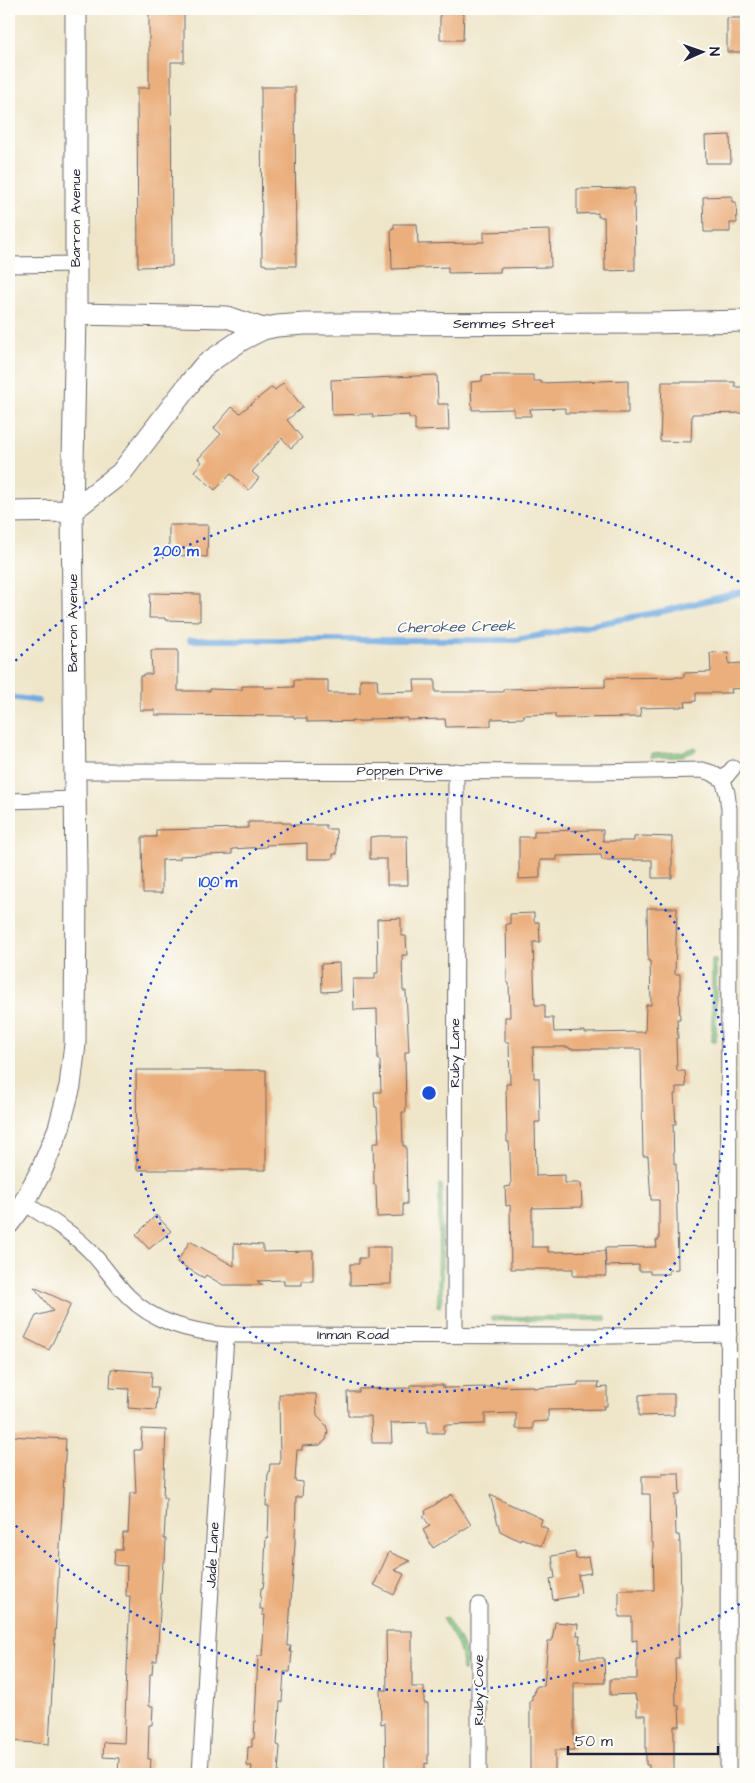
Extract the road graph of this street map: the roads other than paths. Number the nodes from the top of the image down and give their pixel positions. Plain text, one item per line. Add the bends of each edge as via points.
1 (76, 9) edge
2 (76, 264) junction
3 (9, 265) edge
4 (76, 314) junction
5 (746, 321) edge
6 (262, 329) junction
7 (72, 510) junction
8 (9, 512) edge
9 (733, 768) dead end
10 (456, 771) junction
11 (74, 772) junction
12 (723, 780) junction
13 (75, 799) junction
14 (9, 800) edge
15 (24, 1202) junction
16 (9, 1223) edge
17 (729, 1334) junction
18 (226, 1335) junction
19 (455, 1335) junction
20 (479, 1605) dead end
21 (200, 1774) edge
22 (479, 1774) edge
23 (728, 1774) edge

1 - 2 main road, Barron Avenue
2 - 3 street
2 - 4 main road, Barron Avenue
4 - 6 main road, Semmes Street via 227,317
4 - 7 main road, Barron Avenue
5 - 6 main road, Semmes Street via 305,324
6 - 7 main road, Semmes Street via 226,349 204,367 121,473
7 - 8 main road
7 - 11 main road, Barron Avenue
9 - 12 street
10 - 11 street, Poppen Drive
10 - 12 street, Poppen Drive via 702,770
10 - 19 street, Ruby Lane
11 - 13 main road, Barron Avenue
12 - 17 street via 729,809
13 - 14 street
13 - 15 main road, Barron Avenue via 76,1044 60,1128
15 - 16 main road, Barron Avenue
15 - 18 street, Inman Road via 89,1250 129,1297 146,1311 173,1325
17 - 19 street, Inman Road
17 - 23 street
18 - 19 street, Inman Road
18 - 21 street, Jade Lane
20 - 22 street, Ruby Cove

